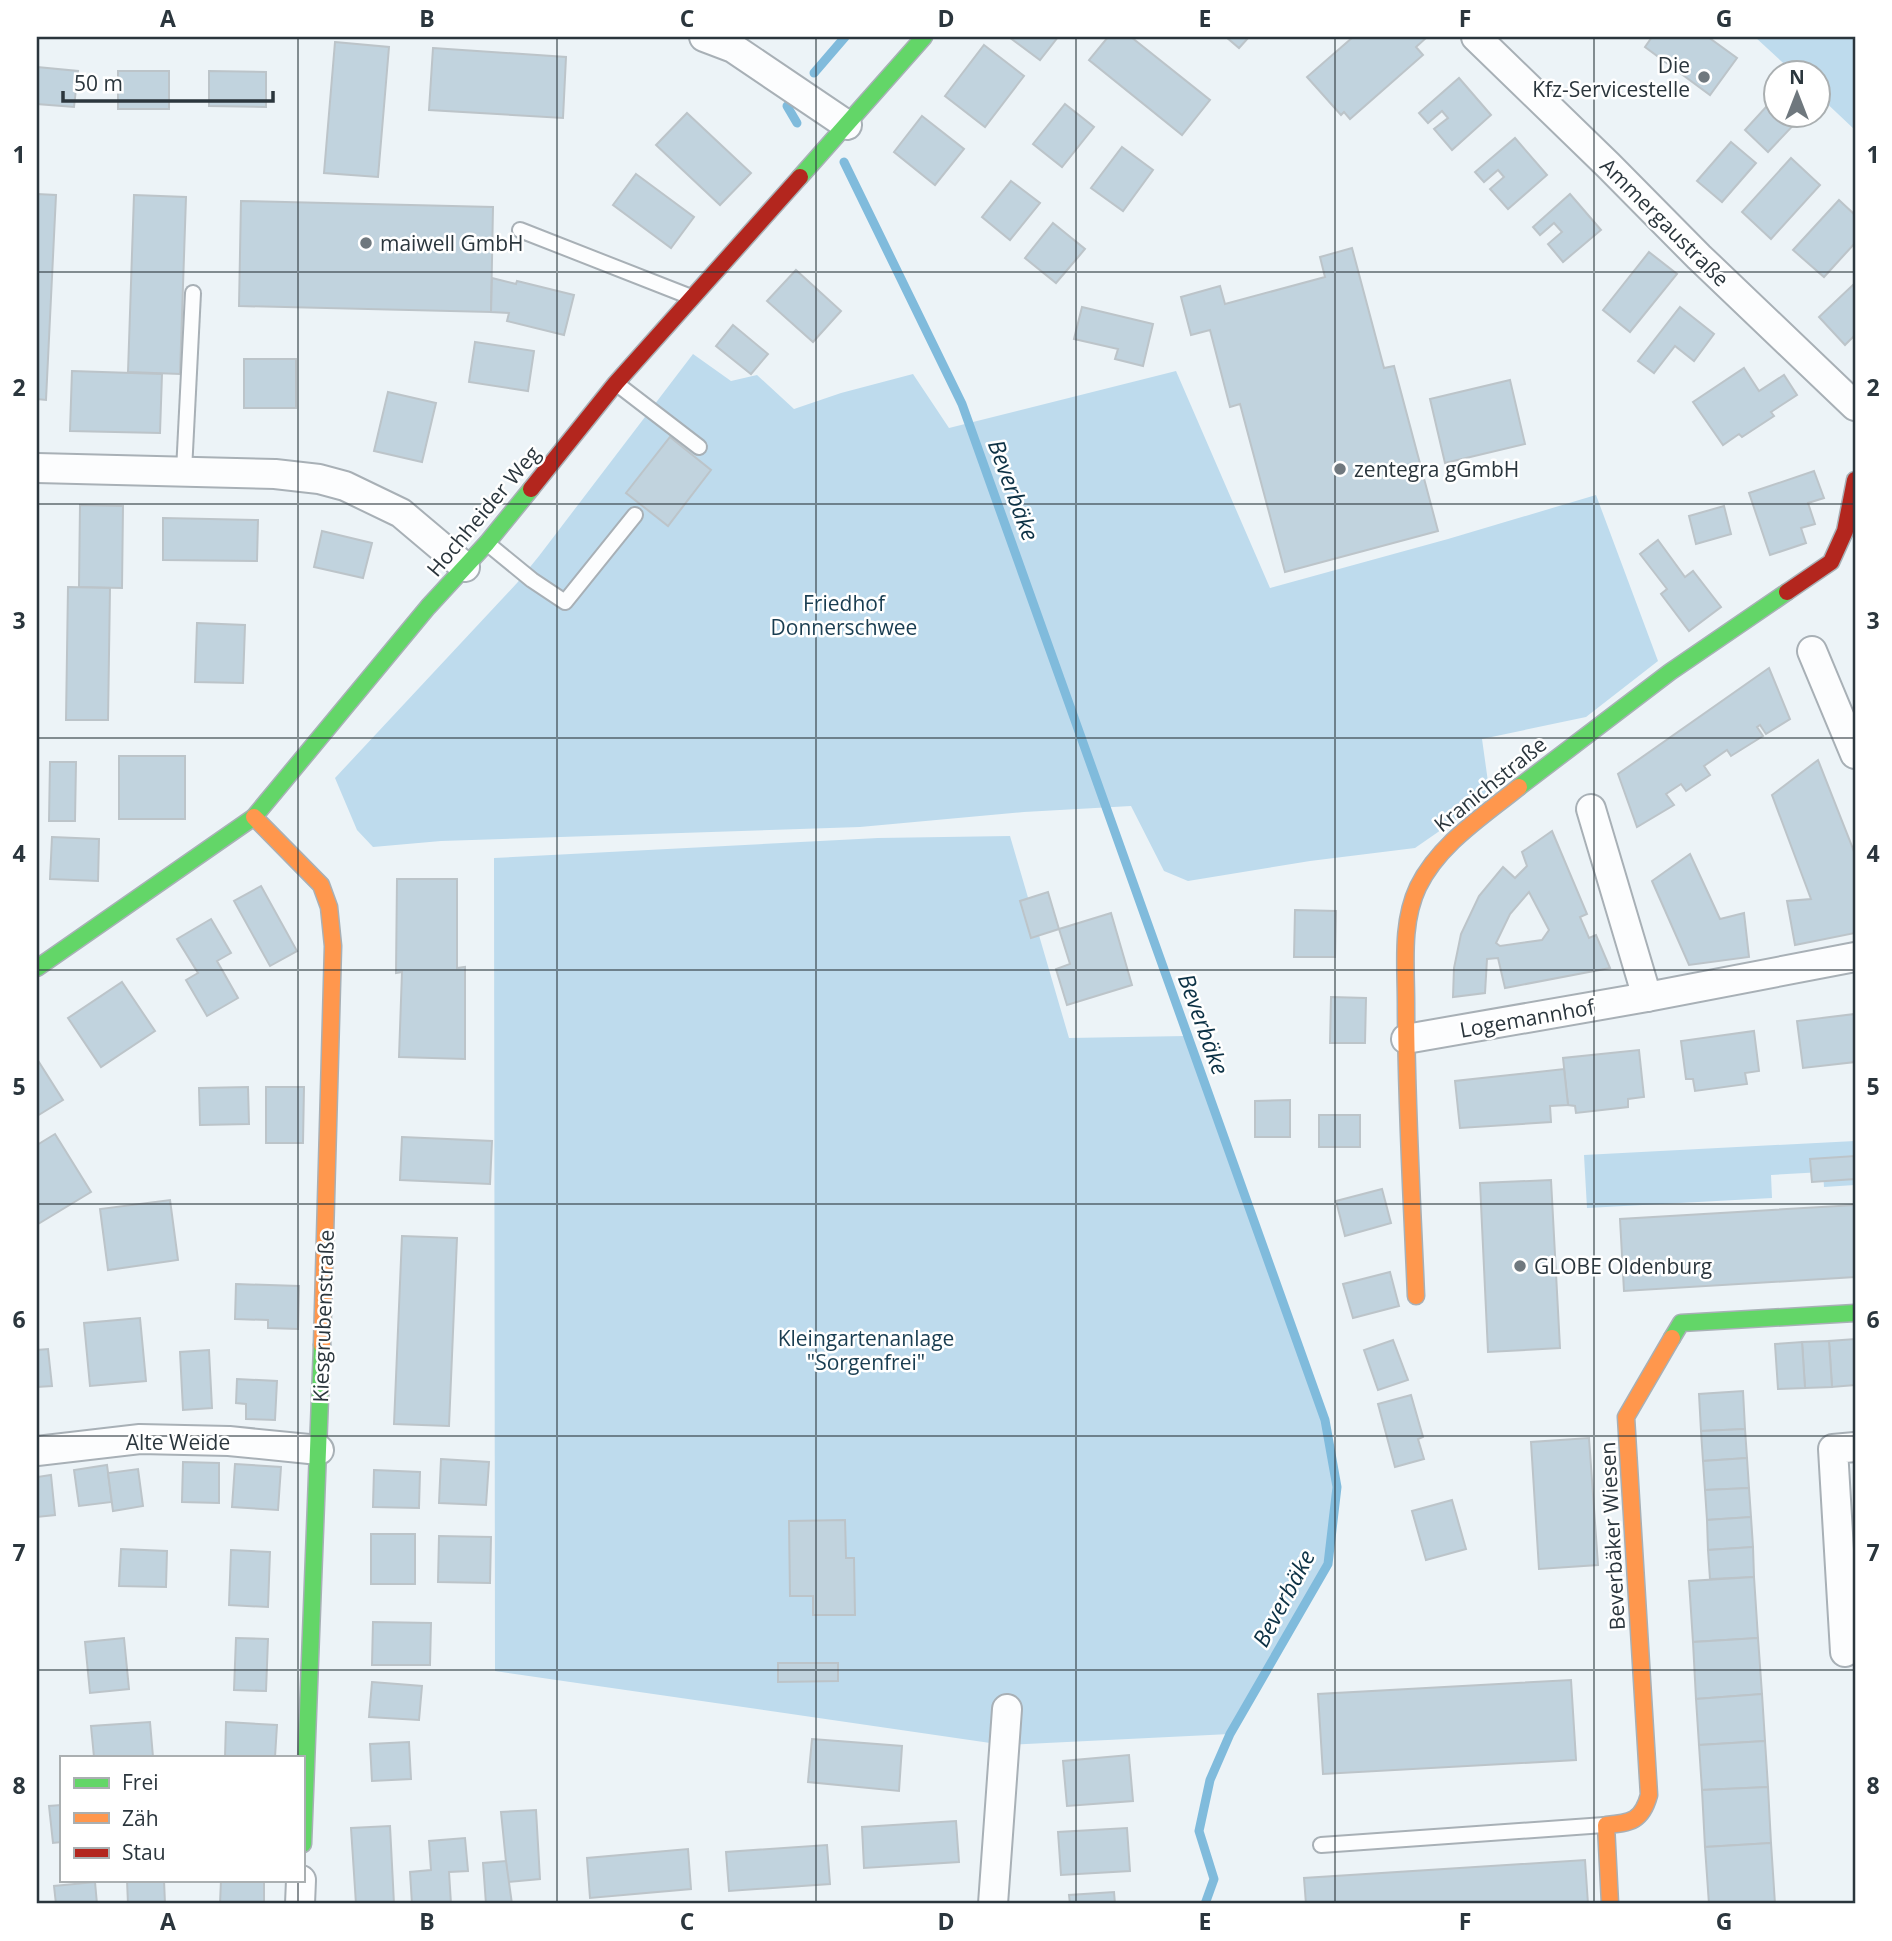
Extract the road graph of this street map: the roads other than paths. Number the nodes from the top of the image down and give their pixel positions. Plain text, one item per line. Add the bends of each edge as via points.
1 (704, 37) edge
2 (924, 37) edge
3 (1476, 37) edge
4 (846, 125) junction
5 (520, 230) dead end
6 (193, 293) dead end
7 (692, 298) junction
8 (616, 383) junction
9 (1855, 406) edge
10 (699, 447) dead end
11 (37, 468) edge
12 (184, 471) junction
13 (1855, 480) edge
14 (635, 515) dead end
15 (487, 543) junction
16 (465, 567) junction
17 (1812, 652) dead end
18 (1855, 754) edge
19 (1591, 809) dead end
20 (254, 817) junction
21 (1855, 957) edge
22 (37, 968) edge
23 (1647, 997) junction
24 (1406, 1039) junction
25 (1416, 1296) dead end
26 (1855, 1313) edge
27 (1855, 1447) edge
28 (319, 1450) junction
29 (37, 1451) edge
30 (1845, 1652) dead end
31 (1007, 1709) dead end
32 (304, 1819) edge
33 (1606, 1825) junction
34 (1321, 1845) dead end
35 (301, 1882) edge
36 (300, 1904) edge
37 (993, 1904) edge
38 (1611, 1904) edge

1 - 4 street via 733,48
2 - 4 street, Hochheider Weg
3 - 9 street, Ammergaustraße
4 - 7 street, Hochheider Weg
5 - 7 lane
6 - 12 lane
7 - 8 street, Hochheider Weg
8 - 10 lane
8 - 15 street, Hochheider Weg
11 - 12 street
12 - 16 street via 275,474 345,486 401,513
13 - 24 street, Kranichstraße via 1846,528 1831,562 1545,765 1445,847 1417,889 1406,928
14 - 15 lane via 565,602
15 - 16 street, Hochheider Weg
16 - 20 street, Hochheider Weg
17 - 18 street
19 - 23 street
20 - 22 street, Hochheider Weg
20 - 28 street, Kiesgrubenstraße via 321,885 329,907 333,946
21 - 23 street, Logemannhof
23 - 24 street, Logemannhof
24 - 25 street, Kranichstraße
26 - 33 street, Beverbäker Wiesen via 1681,1323 1626,1416 1649,1795 1638,1819
27 - 30 street via 1833,1449
28 - 29 street, Alte Weide via 140,1439
28 - 32 street, Kiesgrubenstraße
31 - 37 street
33 - 34 lane
33 - 38 street
35 - 36 street

